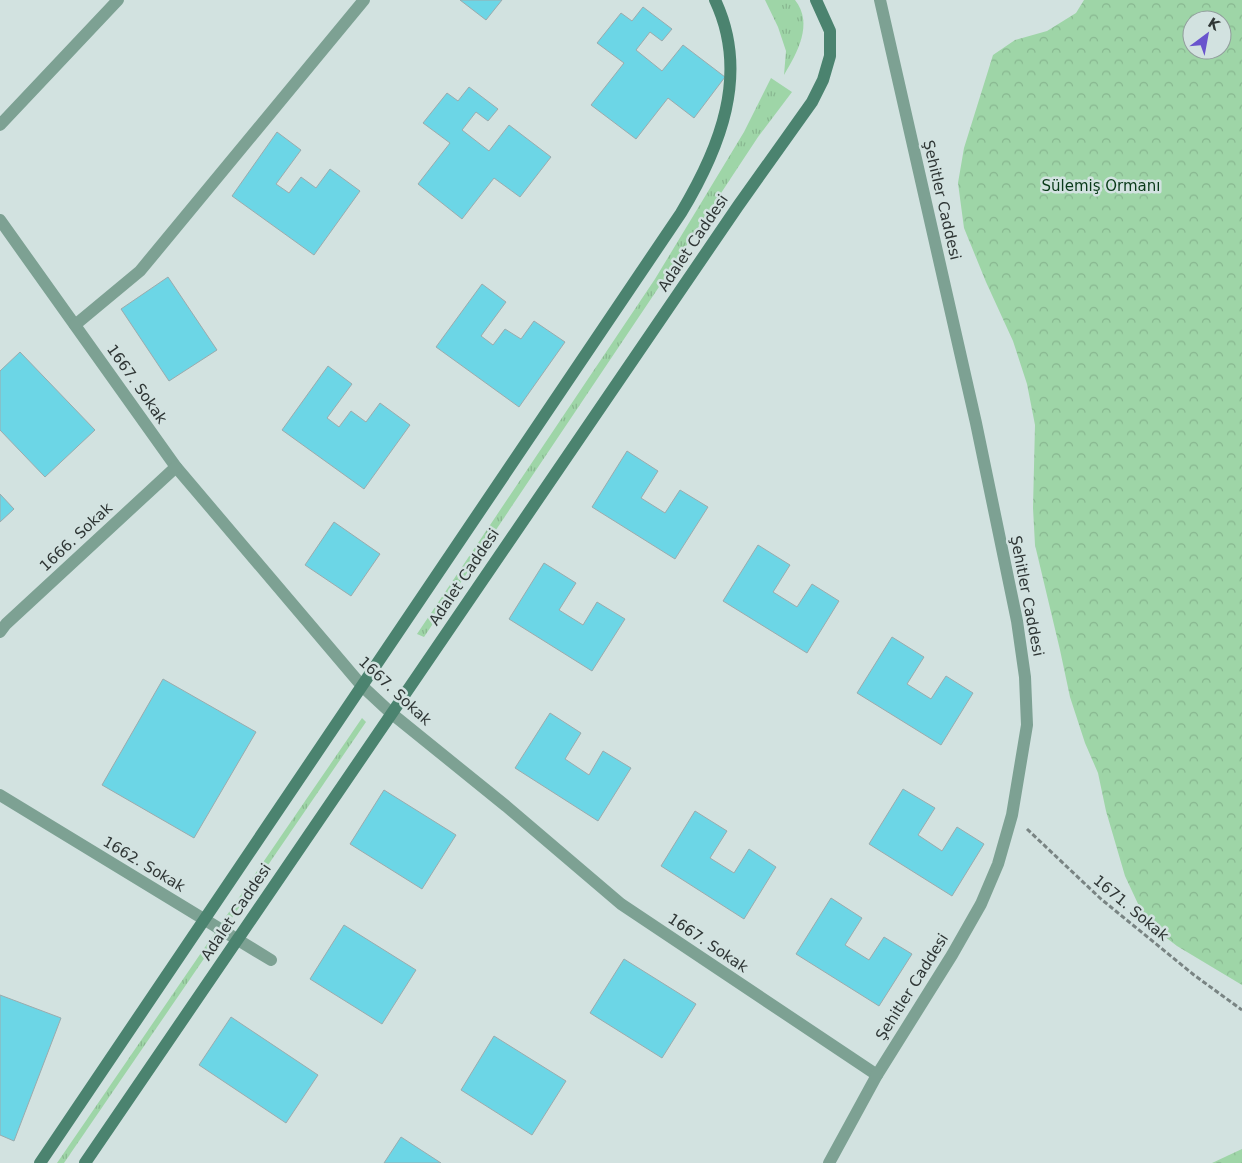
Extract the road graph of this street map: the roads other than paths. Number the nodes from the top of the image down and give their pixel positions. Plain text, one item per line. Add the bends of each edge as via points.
1 (118, 0) edge
2 (364, 0) edge
3 (715, 0) edge
4 (816, 0) edge
5 (880, 0) edge
6 (0, 125) edge
7 (0, 220) edge
8 (76, 325) junction
9 (176, 466) junction
10 (0, 632) edge
11 (362, 686) junction
12 (391, 713) junction
13 (0, 795) edge
14 (204, 919) junction
15 (237, 939) junction
16 (271, 960) dead end
17 (876, 1075) junction
18 (40, 1163) edge
19 (85, 1163) edge
20 (828, 1163) edge

1 - 6 street
2 - 8 street via 140,271
3 - 11 street via 726,35 732,72 724,124 696,188
4 - 12 street, Adalet Caddesi via 830,30 830,56 812,102
5 - 17 street, Şehitler Caddesi via 1017,620 1025,677 1027,724 1012,815 998,864 981,904
7 - 8 street, 1667. Sokak
8 - 9 street, 1667. Sokak
9 - 10 street, 1666. Sokak
9 - 11 street, 1667. Sokak
11 - 12 street, 1667. Sokak
11 - 14 street
12 - 15 street, Adalet Caddesi
12 - 17 street, 1667. Sokak via 621,904
13 - 14 street, 1662. Sokak
14 - 15 street, 1662. Sokak
14 - 18 street
15 - 16 street, 1662. Sokak
15 - 19 street, Adalet Caddesi
17 - 20 street, Şehitler Caddesi

